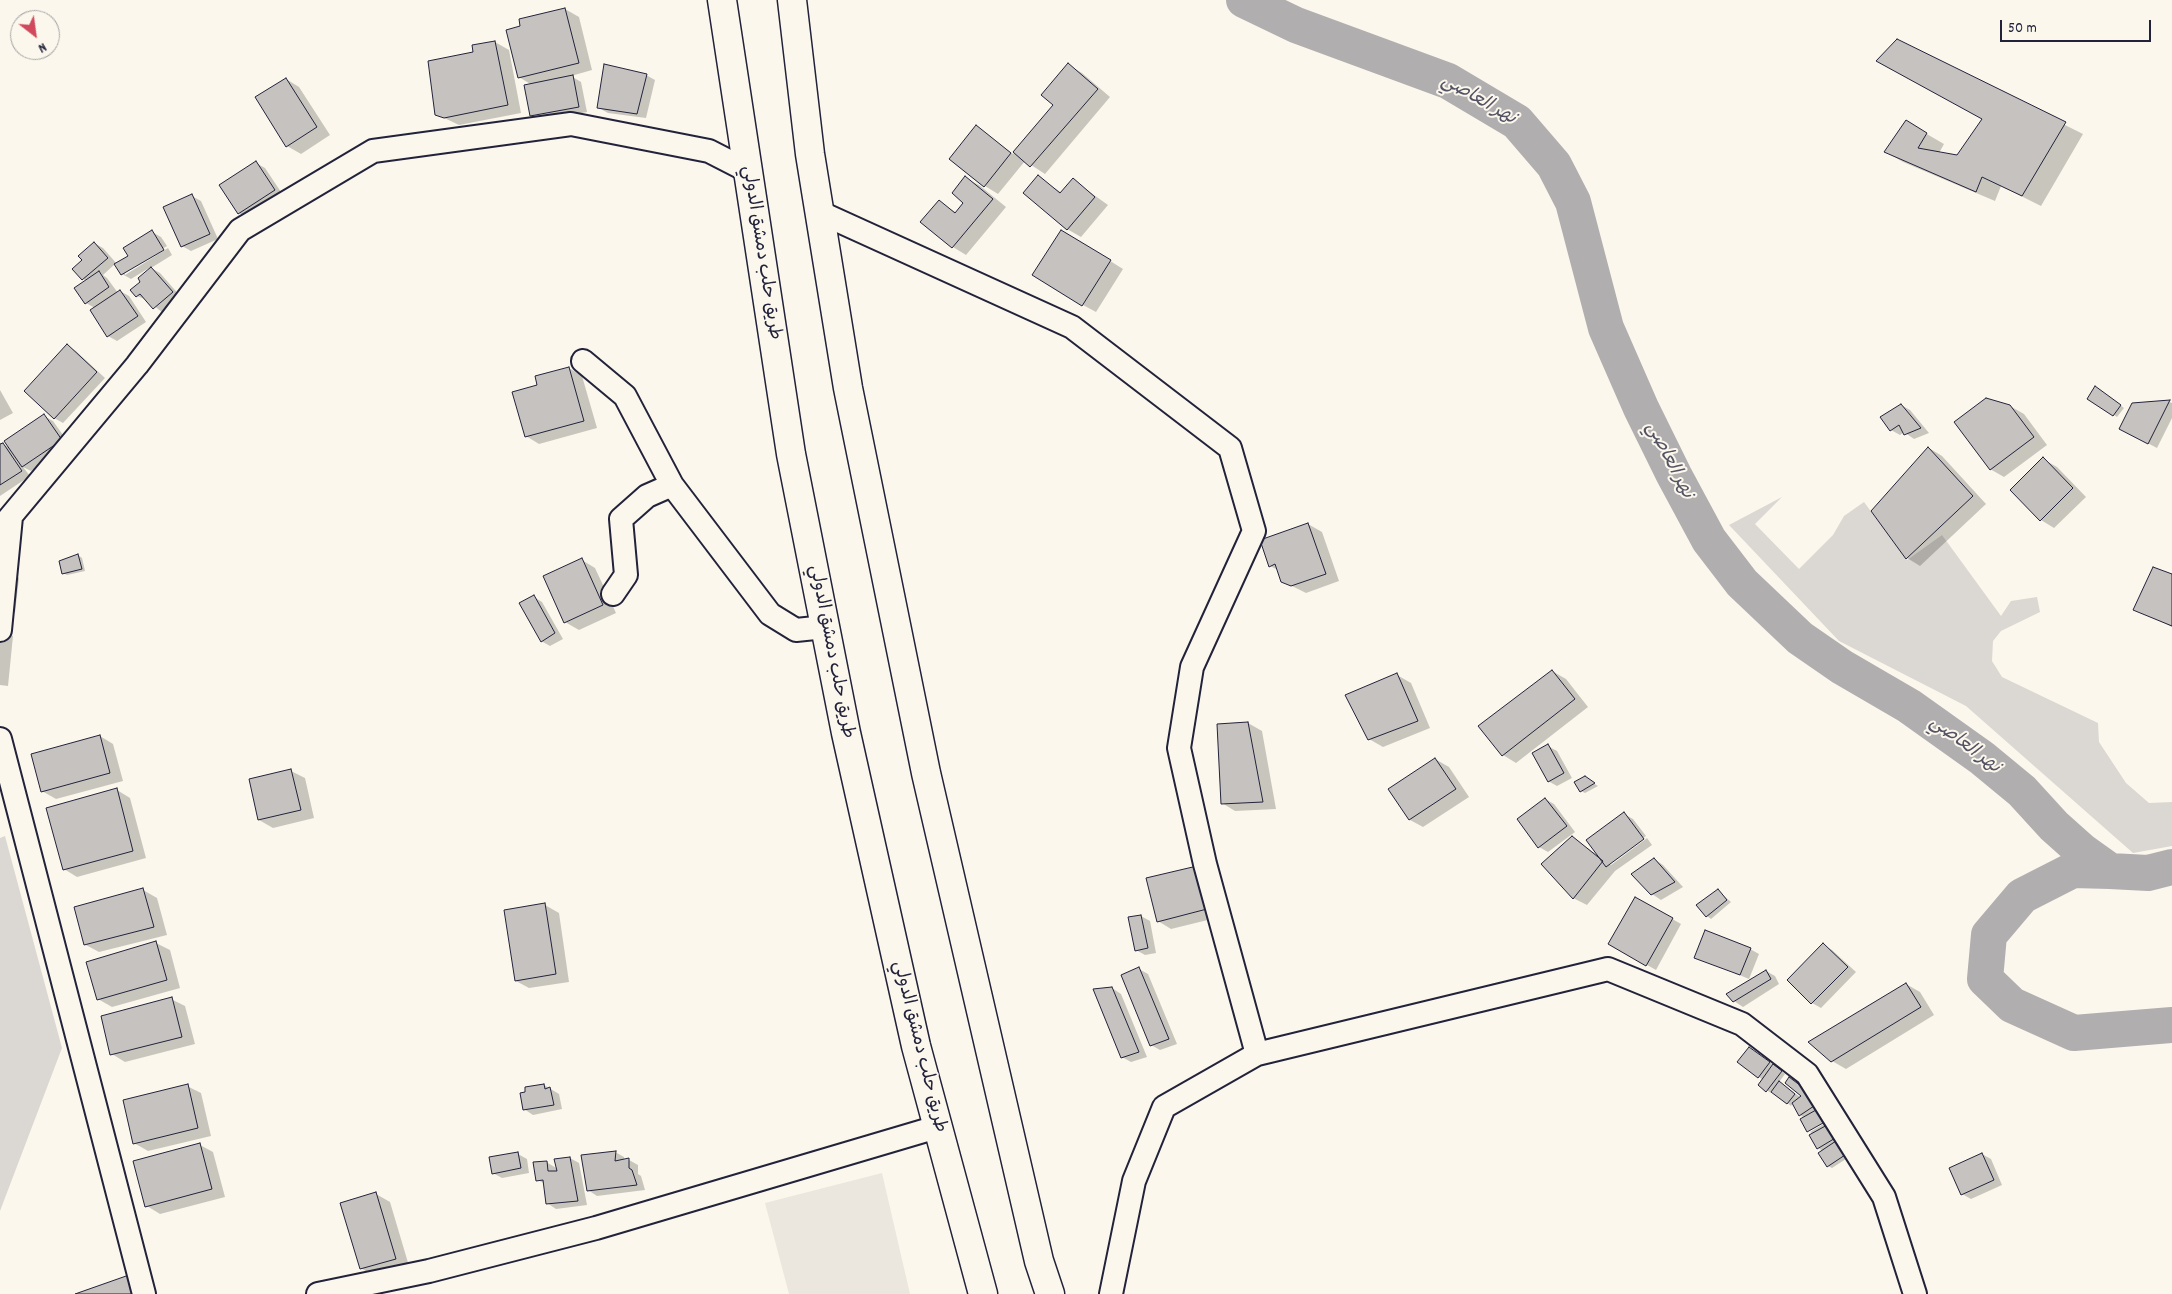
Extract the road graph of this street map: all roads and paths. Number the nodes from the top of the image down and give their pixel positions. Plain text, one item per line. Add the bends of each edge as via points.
1 (722, 0) edge
2 (792, 0) edge
3 (748, 171) junction
4 (819, 212) junction
5 (583, 361) dead end
6 (672, 485) junction
7 (5, 521) edge
8 (613, 594) dead end
9 (825, 627) junction
10 (0, 630) edge
11 (0, 739) edge
12 (1257, 1054) junction
13 (937, 1127) junction
14 (144, 1294) edge
15 (318, 1294) edge
16 (983, 1294) edge
17 (1050, 1294) edge
18 (1111, 1294) edge
19 (1915, 1294) edge

1 - 3 highway, طريق حلب دمشق الدولي
2 - 4 highway
3 - 7 street via 709,151 571,124 373,151 240,230 136,364
3 - 9 highway, طريق حلب دمشق الدولي via 791,454
4 - 12 street via 1072,327 1230,448 1254,531 1192,666 1179,748 1205,864
4 - 17 highway via 848,388 926,773 1039,1261
5 - 6 street via 625,396
6 - 8 street via 647,496 621,520 626,575
6 - 9 street via 770,614 796,630
7 - 10 street
9 - 13 highway, طريق حلب دمشق الدولي via 846,734
11 - 14 street
12 - 18 street via 1164,1107 1134,1181
12 - 19 street via 1608,969 1742,1024 1807,1074 1884,1197
13 - 15 street via 596,1228 429,1271
13 - 16 highway, طريق حلب دمشق الدولي

